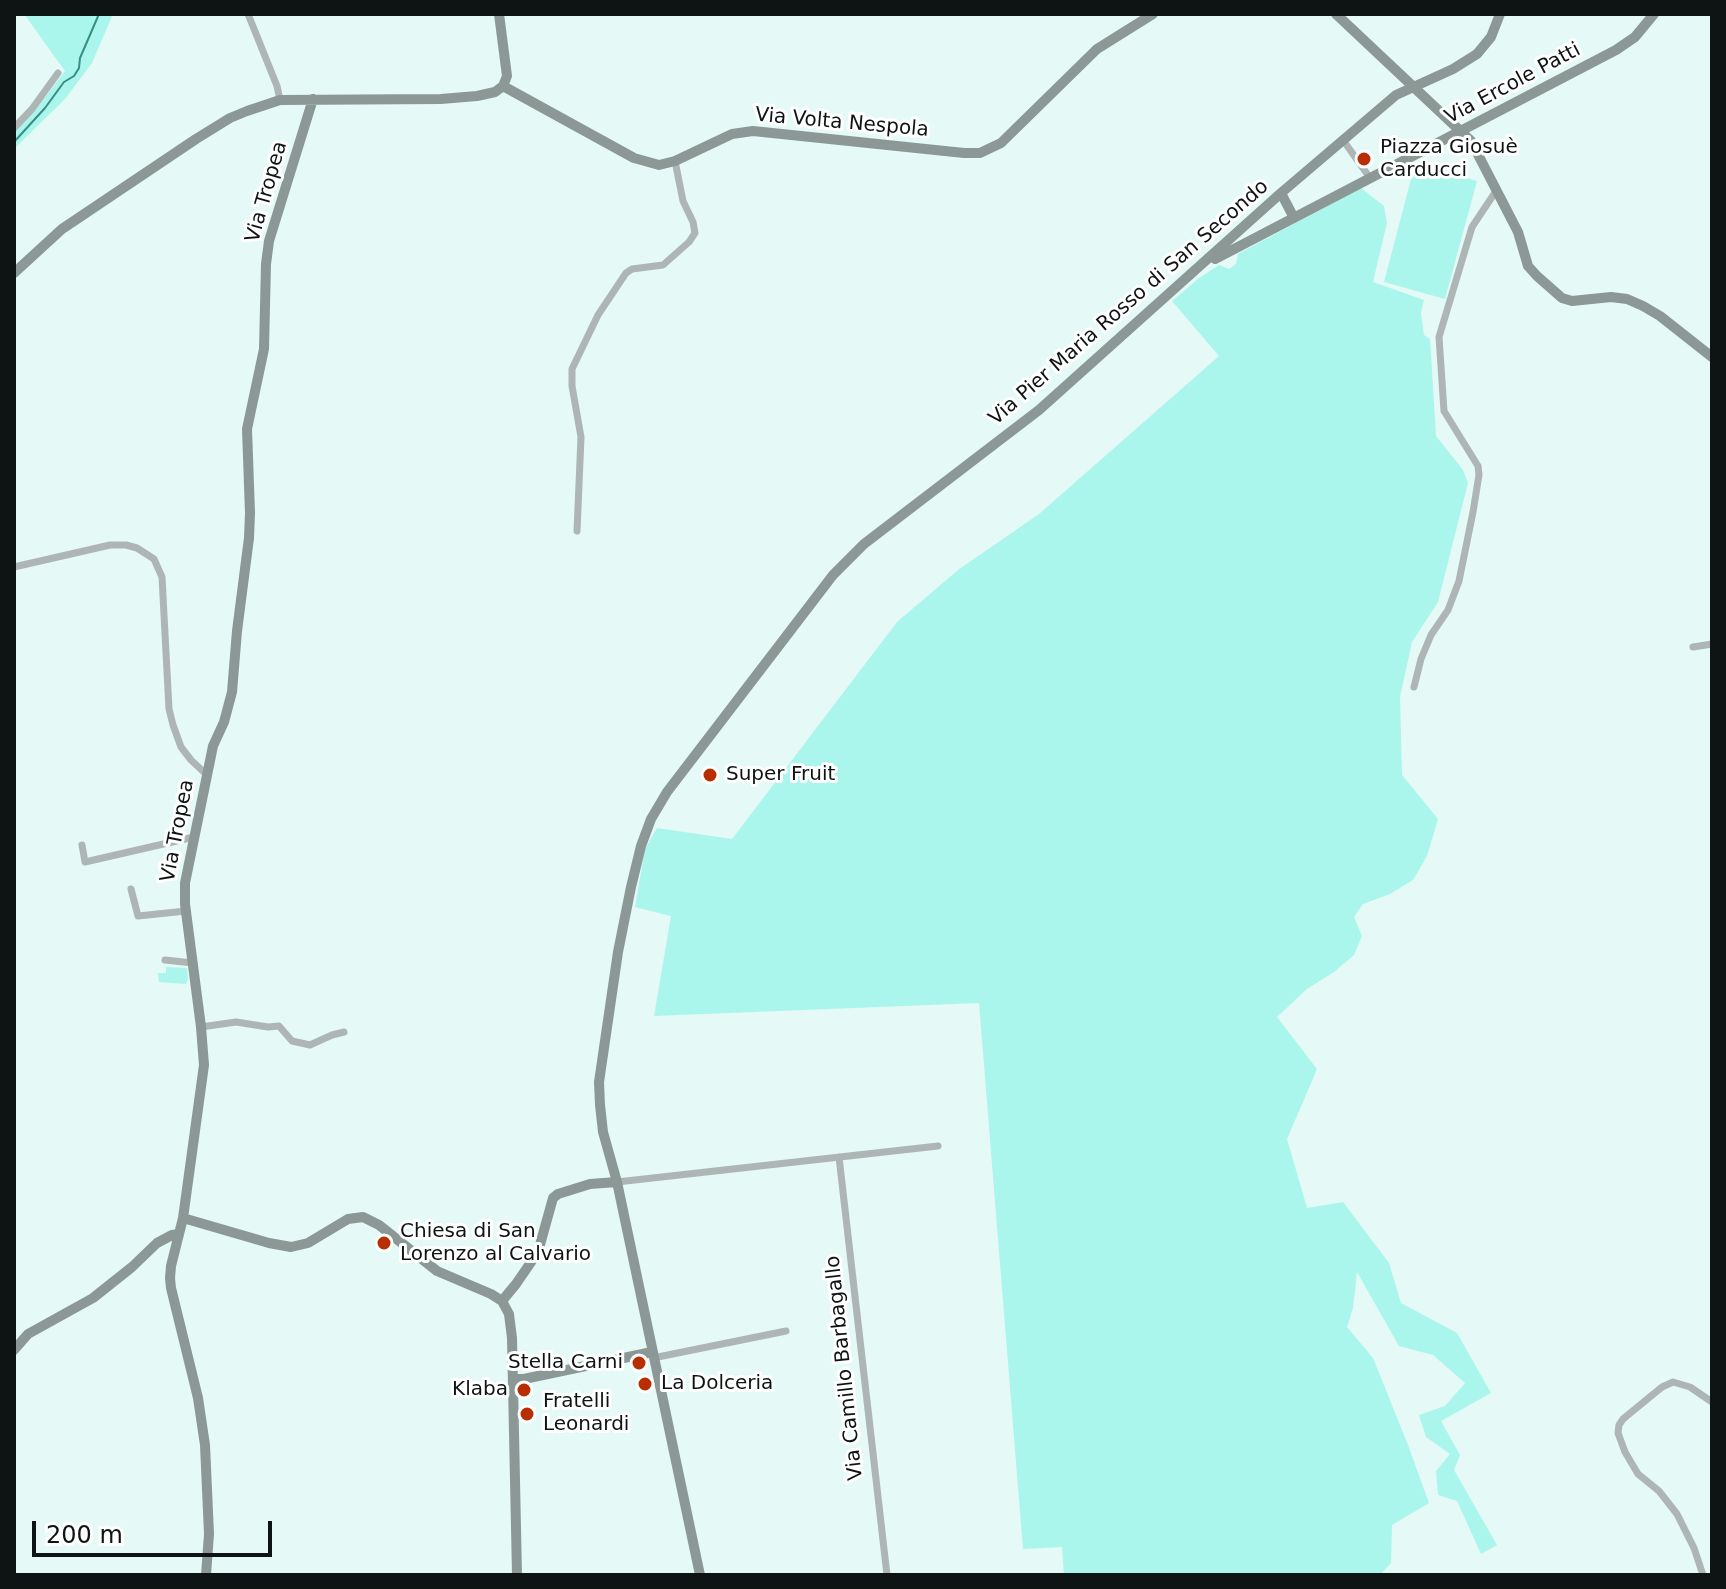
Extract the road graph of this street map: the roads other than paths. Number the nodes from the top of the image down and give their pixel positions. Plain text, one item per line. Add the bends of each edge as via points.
1 (248, 14) edge
2 (499, 14) edge
3 (1153, 14) edge
4 (1336, 14) edge
5 (1500, 14) edge
6 (1654, 14) edge
7 (58, 73) dead end
8 (503, 86) junction
9 (1414, 87) junction
10 (313, 99) junction
11 (280, 100) junction
12 (14, 128) edge
13 (1462, 131) junction
14 (1343, 140) junction
15 (675, 161) junction
16 (1370, 178) junction
17 (1496, 191) junction
18 (1281, 193) junction
19 (1294, 218) junction
20 (14, 273) edge
21 (1178, 286) junction
22 (1712, 357) edge
23 (577, 531) dead end
24 (14, 567) edge
25 (1712, 644) edge
26 (1693, 647) dead end
27 (1414, 687) dead end
28 (207, 775) junction
29 (194, 837) junction
30 (82, 845) dead end
31 (131, 889) dead end
32 (186, 911) junction
33 (165, 960) dead end
34 (193, 963) junction
35 (201, 1027) junction
36 (344, 1032) dead end
37 (938, 1146) dead end
38 (839, 1157) junction
39 (617, 1182) junction
40 (183, 1218) junction
41 (179, 1234) junction
42 (505, 1298) junction
43 (786, 1331) dead end
44 (14, 1350) edge
45 (653, 1355) junction
46 (513, 1379) junction
47 (1712, 1402) edge
48 (206, 1575) edge
49 (517, 1575) edge
50 (700, 1575) edge
51 (887, 1575) edge
52 (1703, 1575) edge

1 - 11 street
2 - 8 street via 507,64
3 - 15 street, Via Volta Nespola via 1097,49 1001,143 980,153 753,131 732,134
4 - 9 street
5 - 9 street, Via Pier Maria Rosso di San Secondo via 1477,54
6 - 13 street, Via Ercole Patti via 1616,50
7 - 12 street
8 - 10 street via 477,96 441,99
8 - 15 street, Via Volta Nespola via 634,158 659,165
9 - 13 street
9 - 14 street, Via Pier Maria Rosso di San Secondo via 1396,95
10 - 11 street
10 - 28 street, Via Tropea via 269,241 264,349 247,429 249,538 232,692
11 - 20 street via 230,118 196,139 62,229
13 - 16 street, Via Ercole Patti
13 - 17 street
14 - 16 street
14 - 18 street, Via Pier Maria Rosso di San Secondo
15 - 23 street via 695,233 663,265 626,273 572,369 581,437
16 - 19 street, Via Ercole Patti
17 - 22 street via 1518,232 1528,266 1562,298 1627,299 1660,316
17 - 27 street via 1472,227 1439,337 1444,411 1479,475 1459,581 1431,635
18 - 19 street
18 - 21 street, Via Pier Maria Rosso di San Secondo
19 - 21 street, Via Ercole Patti via 1223,254
21 - 39 street, Via Pier Maria Rosso di San Secondo via 1039,410 864,544 833,575 667,792 651,819 631,887 599,1082 603,1132
24 - 28 street via 110,545 137,548 154,559 162,577 169,709 181,747
25 - 26 street
28 - 29 street, Via Tropea
29 - 30 street via 85,862
29 - 32 street, Via Tropea via 185,883
31 - 32 street via 138,916
32 - 34 street, Via Tropea
33 - 34 street
34 - 35 street, Via Tropea
35 - 36 street via 236,1022 279,1026 292,1041 310,1045
35 - 40 street, Via Tropea via 204,1065
37 - 38 street
38 - 39 street
38 - 51 street, Via Camillo Barbagallo
39 - 42 street via 590,1184 553,1198 538,1252
39 - 45 street, Via Pier Maria Rosso di San Secondo
40 - 41 street, Via Tropea
40 - 42 street via 291,1247 363,1217 437,1271 500,1291
41 - 44 street via 157,1243 93,1298 28,1334
41 - 48 street, Via Tropea via 170,1278 205,1445
42 - 46 street via 513,1305
43 - 45 street
45 - 46 street
45 - 50 street, Via Pier Maria Rosso di San Secondo
46 - 49 street
47 - 52 street via 1673,1382 1630,1412 1618,1433 1638,1474 1677,1514

